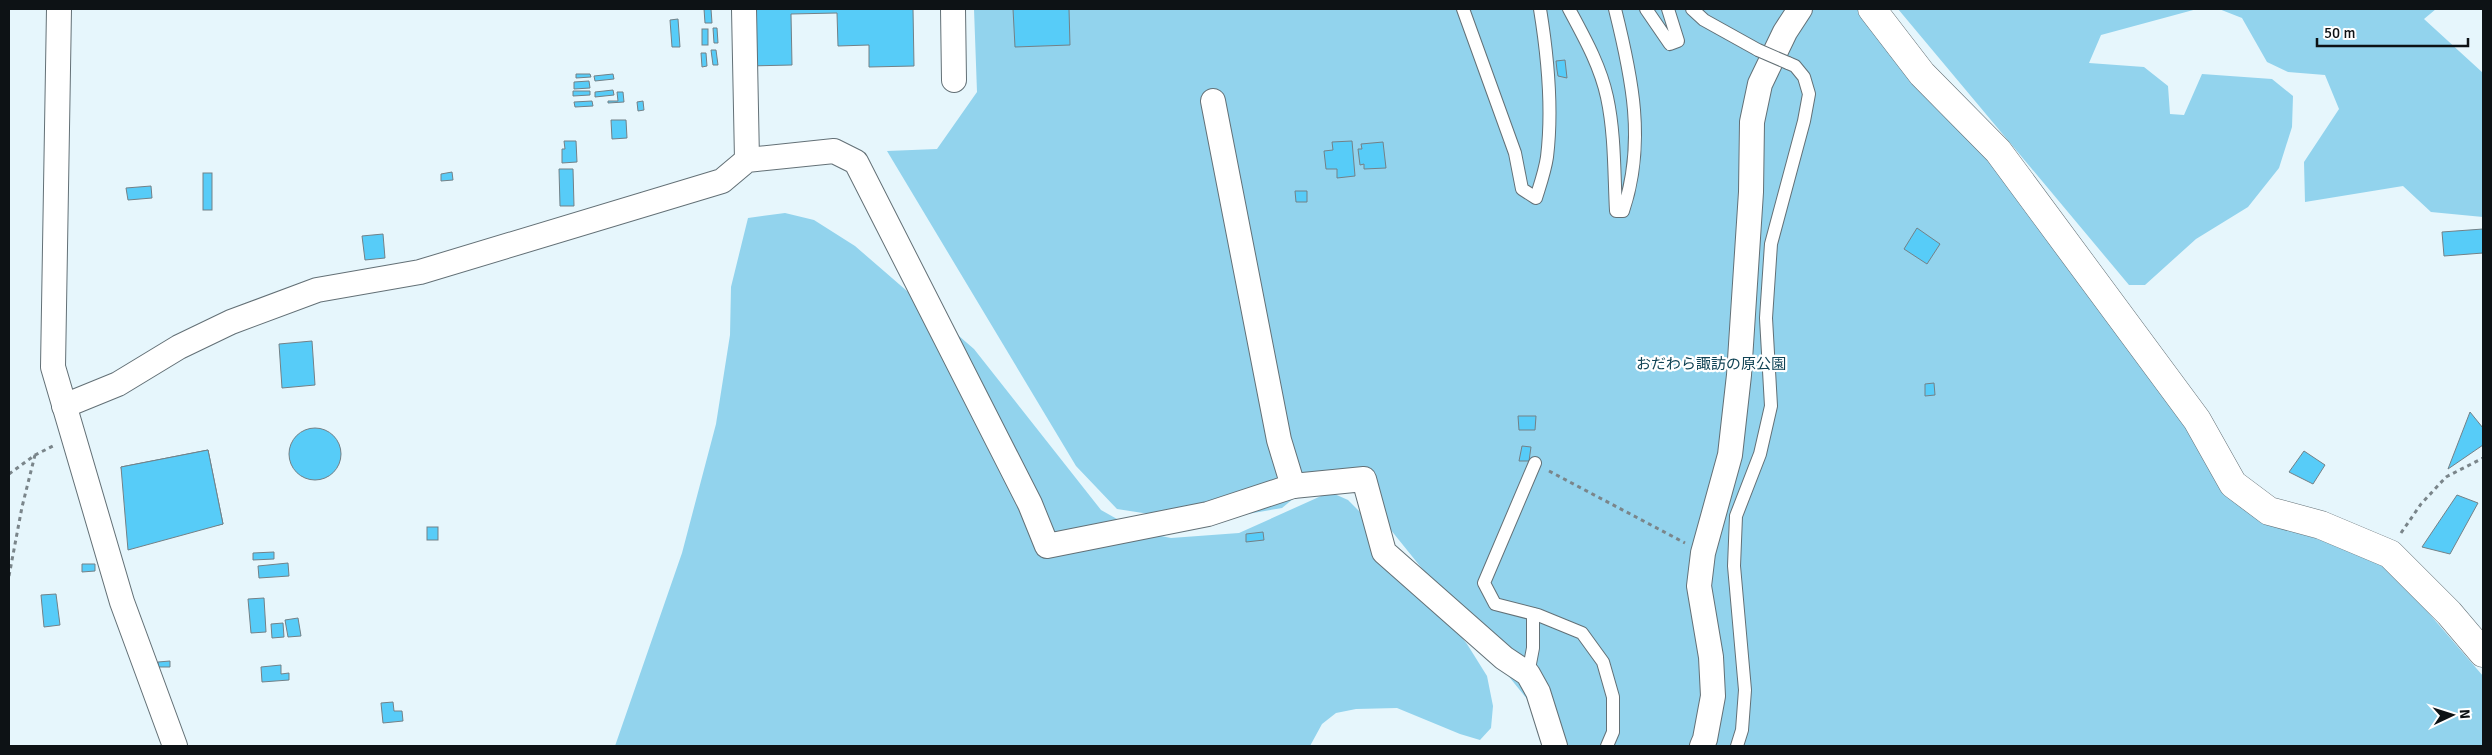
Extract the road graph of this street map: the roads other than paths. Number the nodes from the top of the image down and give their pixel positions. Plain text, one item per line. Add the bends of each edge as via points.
1 (59, 9) edge
2 (744, 9) edge
3 (953, 9) edge
4 (1463, 9) edge
5 (1540, 9) edge
6 (1568, 9) edge
7 (1615, 9) edge
8 (1646, 9) edge
9 (1668, 9) edge
10 (1692, 9) edge
11 (1800, 9) edge
12 (1872, 9) edge
13 (954, 80) dead end
14 (1214, 101) dead end
15 (747, 160) junction
16 (64, 406) junction
17 (1535, 463) road end
18 (1293, 486) junction
19 (1533, 614) junction
20 (2483, 653) edge
21 (1528, 674) junction
22 (175, 746) edge
23 (1555, 746) edge
24 (1607, 746) edge
25 (1702, 746) edge
26 (1737, 746) edge

1 - 16 street via 53,367
2 - 15 street
3 - 13 street
4 - 5 lane via 1515,153 1522,189 1536,198 1547,158 1550,105
6 - 7 lane via 1592,52 1606,96 1613,144 1616,211 1623,211 1636,162 1634,92
8 - 9 lane via 1670,44 1678,41
10 - 26 lane, bridge via 1704,20 1758,50 1795,66 1804,77 1809,94 1771,244 1766,318 1771,406 1760,454 1736,516 1734,566 1745,690 1742,730
11 - 25 street via 1760,84 1752,122 1752,192 1730,455 1703,553 1699,586 1711,657 1713,696
12 - 20 street via 1922,74 1998,151 2197,420 2233,484 2269,511 2321,524 2390,554 2450,613
14 - 18 street via 1280,440
15 - 16 street via 722,182 420,272 318,290 231,322 179,347 118,384
15 - 18 street via 834,151 856,162 1030,504 1046,546 1208,514
16 - 22 street via 122,602
17 - 19 lane via 1484,583 1495,604
18 - 21 street via 1364,479 1384,552 1504,658
19 - 21 lane via 1533,648
19 - 24 lane via 1582,633 1603,662 1613,697 1613,732
21 - 23 street via 1538,692

